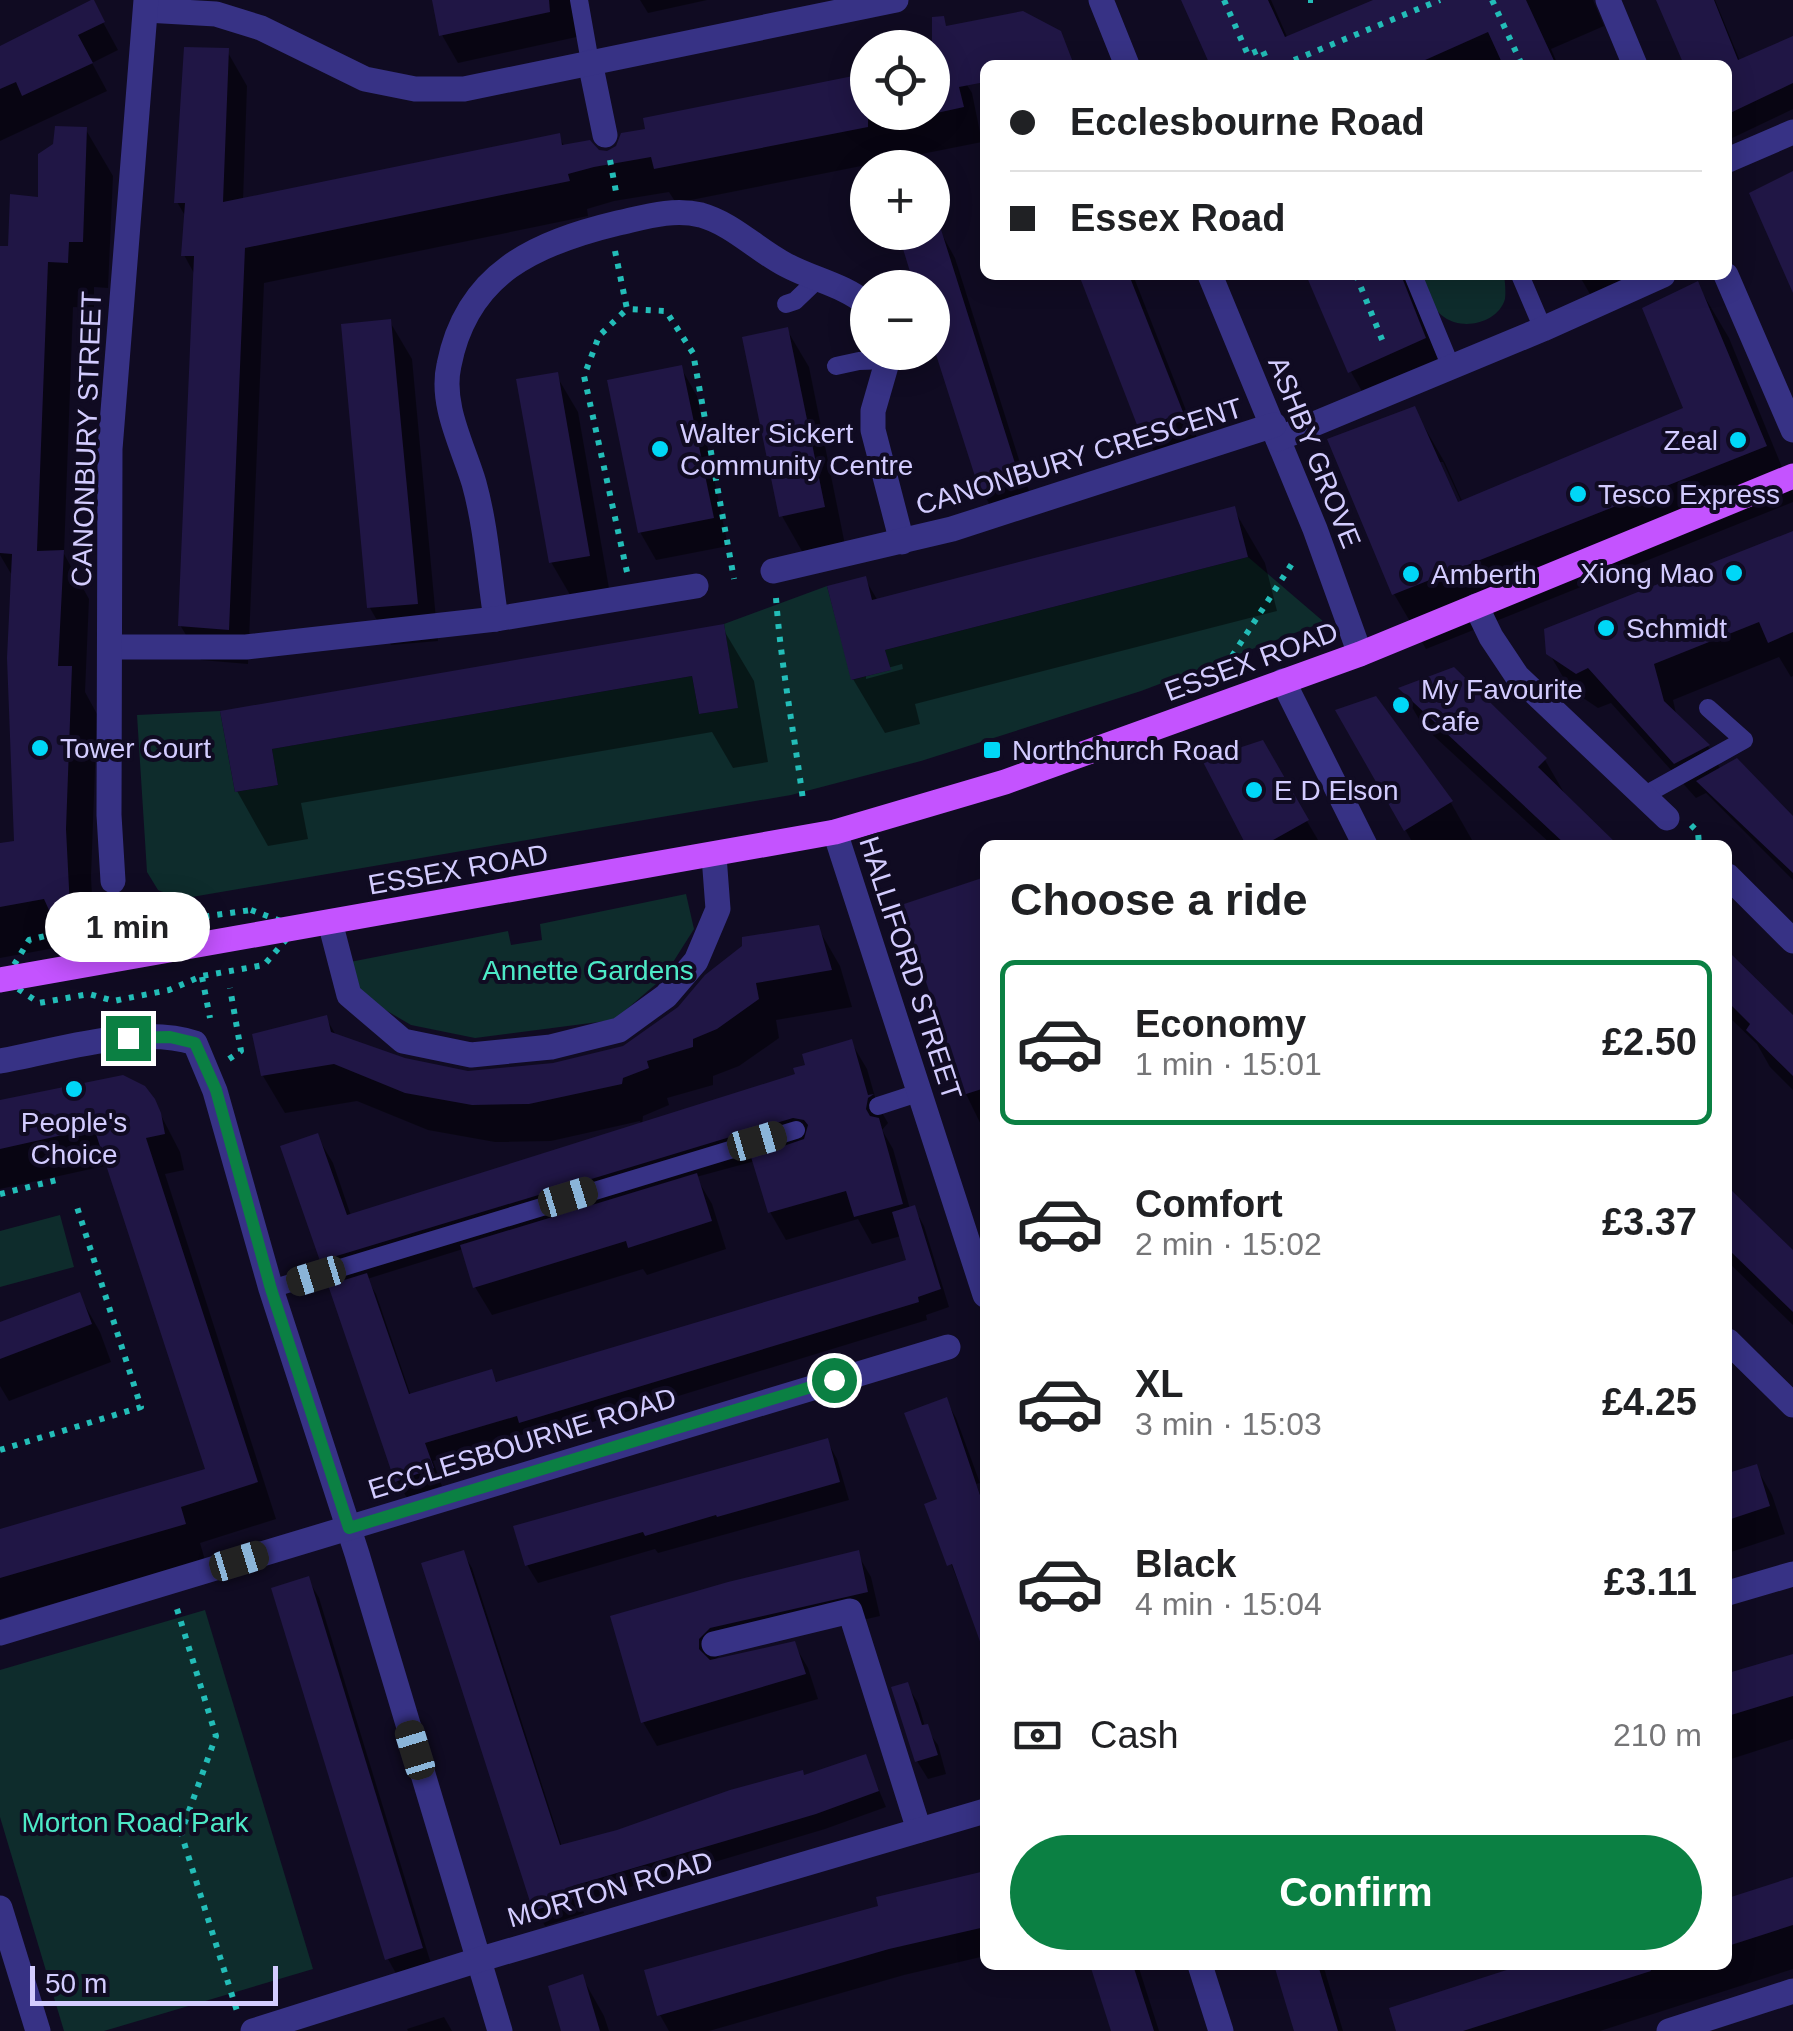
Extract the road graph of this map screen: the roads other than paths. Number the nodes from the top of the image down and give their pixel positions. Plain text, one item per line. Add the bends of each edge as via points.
1 (579, 0) edge
2 (896, 0) edge
3 (1101, 0) edge
4 (1608, 0) edge
5 (146, 5) edge
6 (1125, 60) edge
7 (1633, 60) edge
8 (590, 62) junction
9 (1793, 132) edge
10 (605, 134) road end
11 (1732, 158) edge
12 (818, 279) junction
13 (1212, 280) edge
14 (1414, 280) edge
15 (1522, 280) edge
16 (1652, 280) edge
17 (1728, 280) edge
18 (850, 293) edge
19 (786, 304) dead end
20 (1543, 329) junction
21 (850, 362) edge
22 (836, 366) dead end
23 (1451, 367) junction
24 (885, 370) edge
25 (1793, 430) edge
26 (1276, 432) junction
27 (1793, 476) edge
28 (902, 542) junction
29 (774, 571) road end
30 (696, 586) road end
31 (1476, 606) junction
32 (496, 619) junction
33 (110, 647) junction
34 (1360, 654) junction
35 (1282, 680) junction
36 (1708, 708) dead end
37 (1643, 796) junction
38 (1666, 818) dead end
39 (835, 832) junction
40 (1362, 840) edge
41 (714, 856) junction
42 (1732, 880) edge
43 (112, 882) dead end
44 (330, 922) junction
45 (1793, 941) edge
46 (0, 980) edge
47 (0, 1061) edge
48 (921, 1092) junction
49 (878, 1106) dead end
50 (796, 1130) dead end
51 (980, 1279) edge
52 (271, 1289) junction
53 (1732, 1345) edge
54 (948, 1346) dead end
55 (1793, 1405) edge
56 (349, 1528) junction
57 (1793, 1574) edge
58 (1732, 1592) edge
59 (0, 1633) edge
60 (714, 1644) dead end
61 (980, 1812) edge
62 (919, 1830) junction
63 (0, 1908) edge
64 (478, 1960) junction
65 (1202, 1970) edge
66 (1793, 1992) edge
67 (245, 2022) edge
68 (312, 2022) edge
69 (1679, 2030) edge
70 (38, 2031) edge
71 (500, 2031) edge
72 (1221, 2031) edge

1 - 8 lane
2 - 8 street
3 - 6 street
4 - 7 street
5 - 8 street via 261,28 365,79 415,89 464,88
5 - 33 street, CANONBURY STREET via 110,448
8 - 10 street
9 - 11 street
12 - 18 street
12 - 19 lane
12 - 32 street via 700,215 665,212 546,244 516,259 482,290 448,368 452,420 474,483
13 - 26 street, ASHBY GROVE
14 - 23 lane
15 - 20 lane
16 - 20 street, CANONBURY CRESCENT
17 - 25 street
20 - 23 street, CANONBURY CRESCENT
21 - 22 lane
23 - 26 street, CANONBURY CRESCENT
24 - 28 street, CANONBURY CRESCENT via 873,430
26 - 28 street, CANONBURY CRESCENT
26 - 34 street, ASHBY GROVE
27 - 31 main road, ESSEX ROAD
28 - 29 street, CANONBURY CRESCENT
30 - 32 street
31 - 34 main road, ESSEX ROAD
31 - 37 street via 1517,676
32 - 33 street via 246,647
33 - 43 street, CANONBURY STREET
34 - 35 main road, ESSEX ROAD
35 - 39 main road, ESSEX ROAD via 1004,782
35 - 40 street
36 - 37 lane via 1744,740
37 - 38 street
39 - 41 main road, ESSEX ROAD
39 - 48 street, HALLIFORD STREET
41 - 44 main road, ESSEX ROAD
41 - 44 street via 718,908 696,961 666,996 619,1030 551,1047 471,1054 403,1041 348,995
42 - 45 street
44 - 46 main road, ESSEX ROAD
47 - 52 street via 128,1038 195,1043
48 - 49 lane
48 - 51 street, HALLIFORD STREET
50 - 52 lane
52 - 56 street
53 - 55 street
54 - 56 street, ECCLESBOURNE ROAD
56 - 59 street, ECCLESBOURNE ROAD
56 - 64 street
57 - 58 street
60 - 62 street via 850,1611
61 - 62 street, MORTON ROAD
62 - 64 street, MORTON ROAD
63 - 70 street
64 - 68 street, MORTON ROAD
64 - 71 street
65 - 72 street
66 - 69 street
67 - 68 street, MORTON ROAD

